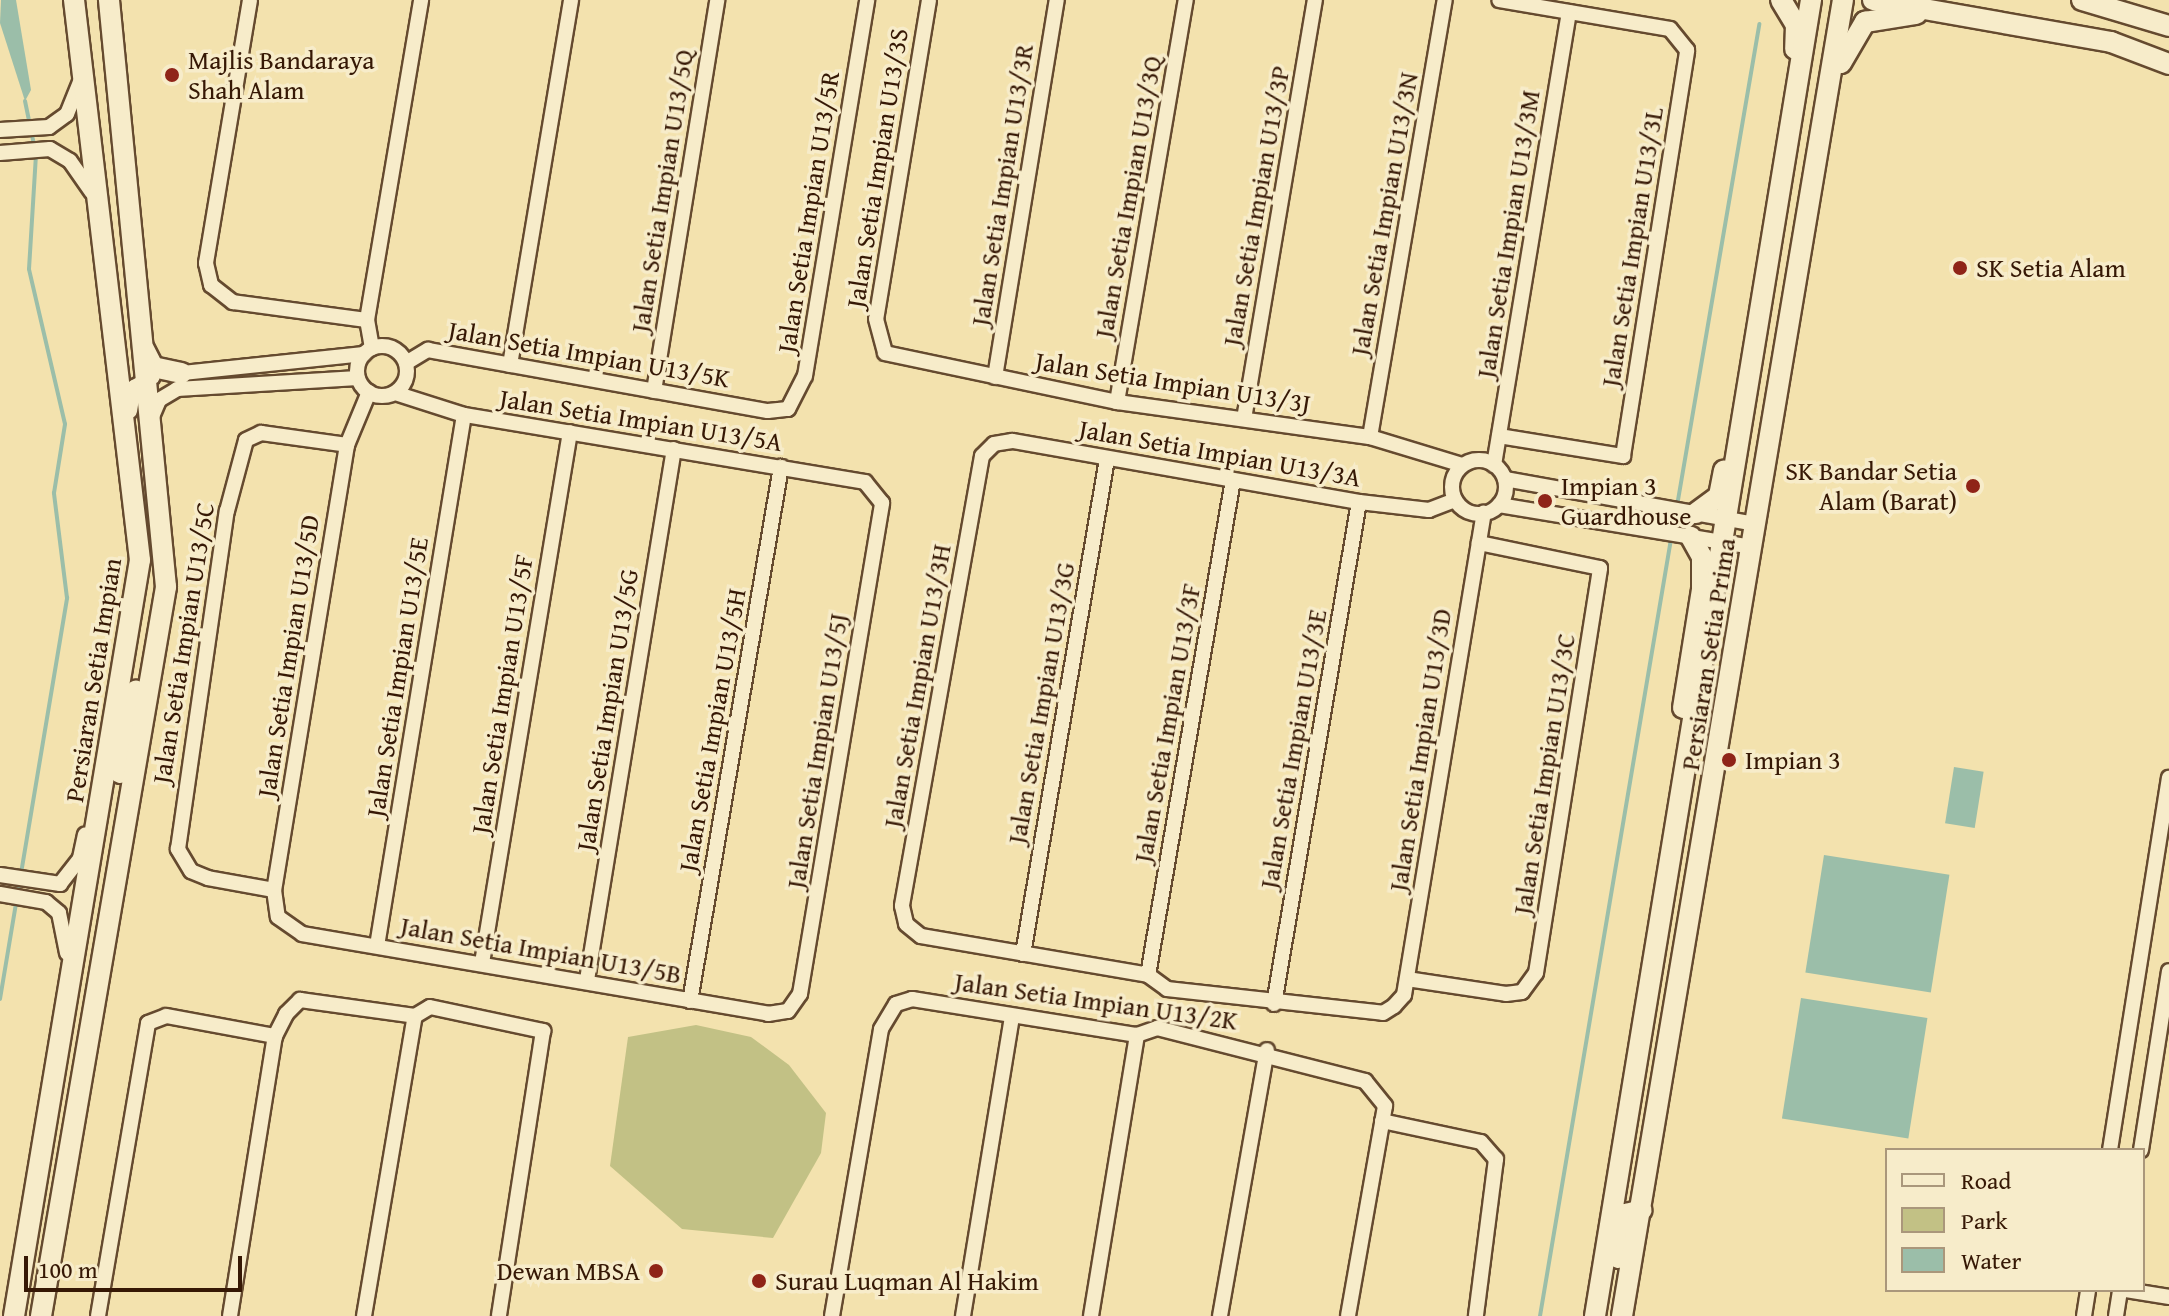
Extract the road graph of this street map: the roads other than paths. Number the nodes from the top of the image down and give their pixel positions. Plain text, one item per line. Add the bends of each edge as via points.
1 (74, 0) edge
2 (109, 0) edge
3 (250, 0) edge
4 (421, 0) edge
5 (571, 0) edge
6 (717, 0) edge
7 (867, 0) edge
8 (929, 0) edge
9 (1057, 0) edge
10 (1186, 0) edge
11 (1315, 0) edge
12 (1445, 0) edge
13 (1499, 0) edge
14 (1781, 0) edge
15 (1811, 0) edge
16 (1843, 0) edge
17 (1873, 0) edge
18 (2082, 0) edge
19 (1932, 11) junction
20 (1569, 12) junction
21 (2169, 26) edge
22 (2169, 64) edge
23 (80, 81) junction
24 (1828, 104) junction
25 (2, 130) edge
26 (4, 152) edge
27 (1791, 157) junction
28 (92, 192) junction
29 (367, 320) junction
30 (142, 341) junction
31 (878, 344) joint
32 (368, 351) junction
33 (1755, 355) junction
34 (406, 363) junction
35 (510, 365) junction
36 (242, 368) junction
37 (181, 373) junction
38 (995, 377) junction
39 (145, 378) junction
40 (358, 378) junction
41 (245, 386) junction
42 (654, 391) junction
43 (369, 392) junction
44 (395, 393) junction
45 (1117, 402) junction
46 (768, 411) joint
47 (464, 415) junction
48 (1244, 419) junction
49 (150, 421) junction
50 (570, 432) junction
51 (1499, 436) junction
52 (1370, 437) junction
53 (347, 445) junction
54 (674, 449) junction
55 (982, 456) joint
56 (1107, 459) junction
57 (1462, 465) junction
58 (1494, 465) junction
59 (781, 467) junction
60 (1505, 479) junction
61 (1233, 480) junction
62 (878, 496) joint
63 (1455, 500) junction
64 (1359, 502) junction
65 (1499, 505) junction
66 (1484, 513) junction
67 (1696, 513) junction
68 (137, 519) junction
69 (1729, 519) junction
70 (1756, 524) junction
71 (1691, 537) junction
72 (1479, 543) junction
73 (1725, 543) junction
74 (1752, 547) junction
75 (155, 660) junction
76 (108, 763) junction
77 (2169, 778) edge
78 (104, 786) junction
79 (1675, 835) junction
80 (0, 875) edge
81 (274, 890) junction
82 (0, 894) edge
83 (287, 928) joint
84 (377, 946) junction
85 (1023, 954) junction
86 (482, 963) junction
87 (2169, 971) edge
88 (1148, 975) junction
89 (1407, 979) junction
90 (587, 980) junction
91 (690, 1001) junction
92 (1274, 1004) junction
93 (788, 1011) joint
94 (415, 1016) junction
95 (1012, 1016) junction
96 (62, 1021) junction
97 (1137, 1035) junction
98 (275, 1036) junction
99 (1267, 1050) junction
100 (1384, 1114) junction
101 (2110, 1148) edge
102 (2141, 1148) edge
103 (1642, 1210) junction
104 (2088, 1292) edge
105 (2120, 1292) edge
106 (2138, 1292) edge
107 (2169, 1297) edge
108 (14, 1316) edge
109 (41, 1316) edge
110 (98, 1316) edge
111 (230, 1316) edge
112 (364, 1316) edge
113 (499, 1316) edge
114 (832, 1316) edge
115 (963, 1316) edge
116 (1091, 1316) edge
117 (1220, 1316) edge
118 (1348, 1316) edge
119 (1476, 1316) edge
120 (1595, 1316) edge
121 (1604, 1316) edge
122 (1622, 1316) edge
123 (2084, 1316) edge
124 (2116, 1316) edge

1 - 23 street, Persiaran Setia Impian
2 - 30 street, Persiaran Setia Impian
3 - 29 street via 206,263 211,285 233,302
4 - 29 street
5 - 35 street
6 - 42 street, Jalan Setia Impian U13/5Q
7 - 46 street, Jalan Setia Impian U13/5R via 805,376 788,409
8 - 31 street, Jalan Setia Impian U13/3S via 876,319
9 - 38 street, Jalan Setia Impian U13/3R
10 - 45 street, Jalan Setia Impian U13/3Q
11 - 48 street, Jalan Setia Impian U13/3P
12 - 52 street, Jalan Setia Impian U13/3N
13 - 20 street
14 - 27 street via 1796,25
15 - 27 street, Persiaran Setia Prima
16 - 24 street, Persiaran Setia Prima
17 - 19 street
18 - 21 street
19 - 22 street via 2111,42
19 - 24 street via 1865,22 1846,48
20 - 51 street, Jalan Setia Impian U13/3M
20 - 51 street, Jalan Setia Impian U13/3L via 1670,29 1687,50 1623,456
23 - 25 street via 67,114 49,127
23 - 28 street, Persiaran Setia Impian
24 - 70 street, Persiaran Setia Prima
26 - 28 street via 50,149 70,161
27 - 33 street, Persiaran Setia Prima
28 - 68 street, Persiaran Setia Impian
29 - 32 street
30 - 37 street via 153,367
30 - 39 street, Persiaran Setia Impian
31 - 38 street, Jalan Setia Impian U13/3J via 896,357
32 - 34 street via 396,350
32 - 36 street
32 - 40 street
33 - 67 street via 1737,393 1719,496
33 - 69 street, Persiaran Setia Prima
34 - 35 street, Jalan Setia Impian U13/5K via 428,350
34 - 44 street
35 - 42 street, Jalan Setia Impian U13/5K
36 - 37 street
36 - 41 street
37 - 39 street
38 - 45 street, Jalan Setia Impian U13/3J
39 - 49 street, Persiaran Setia Impian
39 - 68 street via 130,399
40 - 41 street
40 - 43 street
41 - 49 street via 177,389 159,400
42 - 46 street, Jalan Setia Impian U13/5K
43 - 44 street
43 - 53 street, Jalan Setia Impian U13/5D
44 - 47 street, Jalan Setia Impian U13/5A
45 - 48 street, Jalan Setia Impian U13/3J
47 - 50 street, Jalan Setia Impian U13/5A
47 - 84 street, Jalan Setia Impian U13/5E
48 - 52 street, Jalan Setia Impian U13/3J
49 - 75 street, Persiaran Setia Impian via 165,556
50 - 54 street, Jalan Setia Impian U13/5A
50 - 86 street, Jalan Setia Impian U13/5F
51 - 58 street, Jalan Setia Impian U13/3M
52 - 57 street, Jalan Setia Impian U13/3J
53 - 81 street, Jalan Setia Impian U13/5D
53 - 81 street, Jalan Setia Impian U13/5C via 254,437 236,458 229,497 178,849 191,871
54 - 59 street, Jalan Setia Impian U13/5A
54 - 90 street, Jalan Setia Impian U13/5G
55 - 56 street, Jalan Setia Impian U13/3A via 1012,441
55 - 85 street, Jalan Setia Impian U13/3H via 902,906 906,924 921,936
56 - 61 street, Jalan Setia Impian U13/3A
56 - 85 street, Jalan Setia Impian U13/3G
57 - 58 street
57 - 63 street via 1452,488
58 - 60 street
59 - 62 street, Jalan Setia Impian U13/5A via 865,482
59 - 91 street, Jalan Setia Impian U13/5H
60 - 65 street
60 - 67 street
61 - 64 street, Jalan Setia Impian U13/3A
61 - 88 street, Jalan Setia Impian U13/3F
62 - 93 street, Jalan Setia Impian U13/5J via 884,511 803,979
63 - 64 street, Jalan Setia Impian U13/3A via 1429,510
63 - 66 street
64 - 92 street, Jalan Setia Impian U13/3E
65 - 66 street
65 - 71 street
66 - 72 street, Jalan Setia Impian U13/3D
67 - 69 street
68 - 76 street, Persiaran Setia Impian via 137,597
69 - 70 street
69 - 73 street, Persiaran Setia Prima
70 - 74 street, Persiaran Setia Prima
71 - 73 street
71 - 79 street via 1702,557 1702,589 1670,794
72 - 89 street, Jalan Setia Impian U13/3D
72 - 89 street, Jalan Setia Impian U13/3C via 1600,568 1536,973 1522,992 1506,994
73 - 74 street
73 - 79 street, Persiaran Setia Prima
74 - 103 street, Persiaran Setia Prima
75 - 76 street via 136,692 120,774
75 - 109 street, Persiaran Setia Impian
76 - 78 street, Persiaran Setia Impian
77 - 101 street
78 - 80 street via 70,876 60,884
78 - 96 street, Persiaran Setia Impian
79 - 120 street, Persiaran Setia Prima
81 - 83 street, Jalan Setia Impian U13/5D
82 - 96 street via 32,899 59,913 68,934
83 - 84 street, Jalan Setia Impian U13/5B
84 - 86 street, Jalan Setia Impian U13/5B
85 - 88 street
86 - 90 street, Jalan Setia Impian U13/5B
87 - 102 street
88 - 92 street via 1167,989
89 - 92 street, Jalan Setia Impian U13/3D via 1404,995 1383,1013
90 - 91 street, Jalan Setia Impian U13/5B
91 - 93 street, Jalan Setia Impian U13/5B
94 - 98 street via 300,1000
94 - 112 street
94 - 113 street via 430,1007 543,1031
95 - 97 street, Jalan Setia Impian U13/2K
95 - 114 street, Jalan Setia Impian U13/2K via 912,999 887,1016
95 - 115 street
96 - 108 street, Persiaran Setia Impian
97 - 99 street, Jalan Setia Impian U13/2K via 1157,1028
97 - 116 street
98 - 110 street via 166,1016 148,1023
98 - 111 street
99 - 100 street, Jalan Setia Impian U13/2K via 1365,1081
99 - 117 street
100 - 118 street
100 - 119 street via 1481,1142 1496,1159
103 - 121 street via 1626,1214
103 - 122 street, Persiaran Setia Prima
104 - 123 street
105 - 124 street
106 - 107 street

